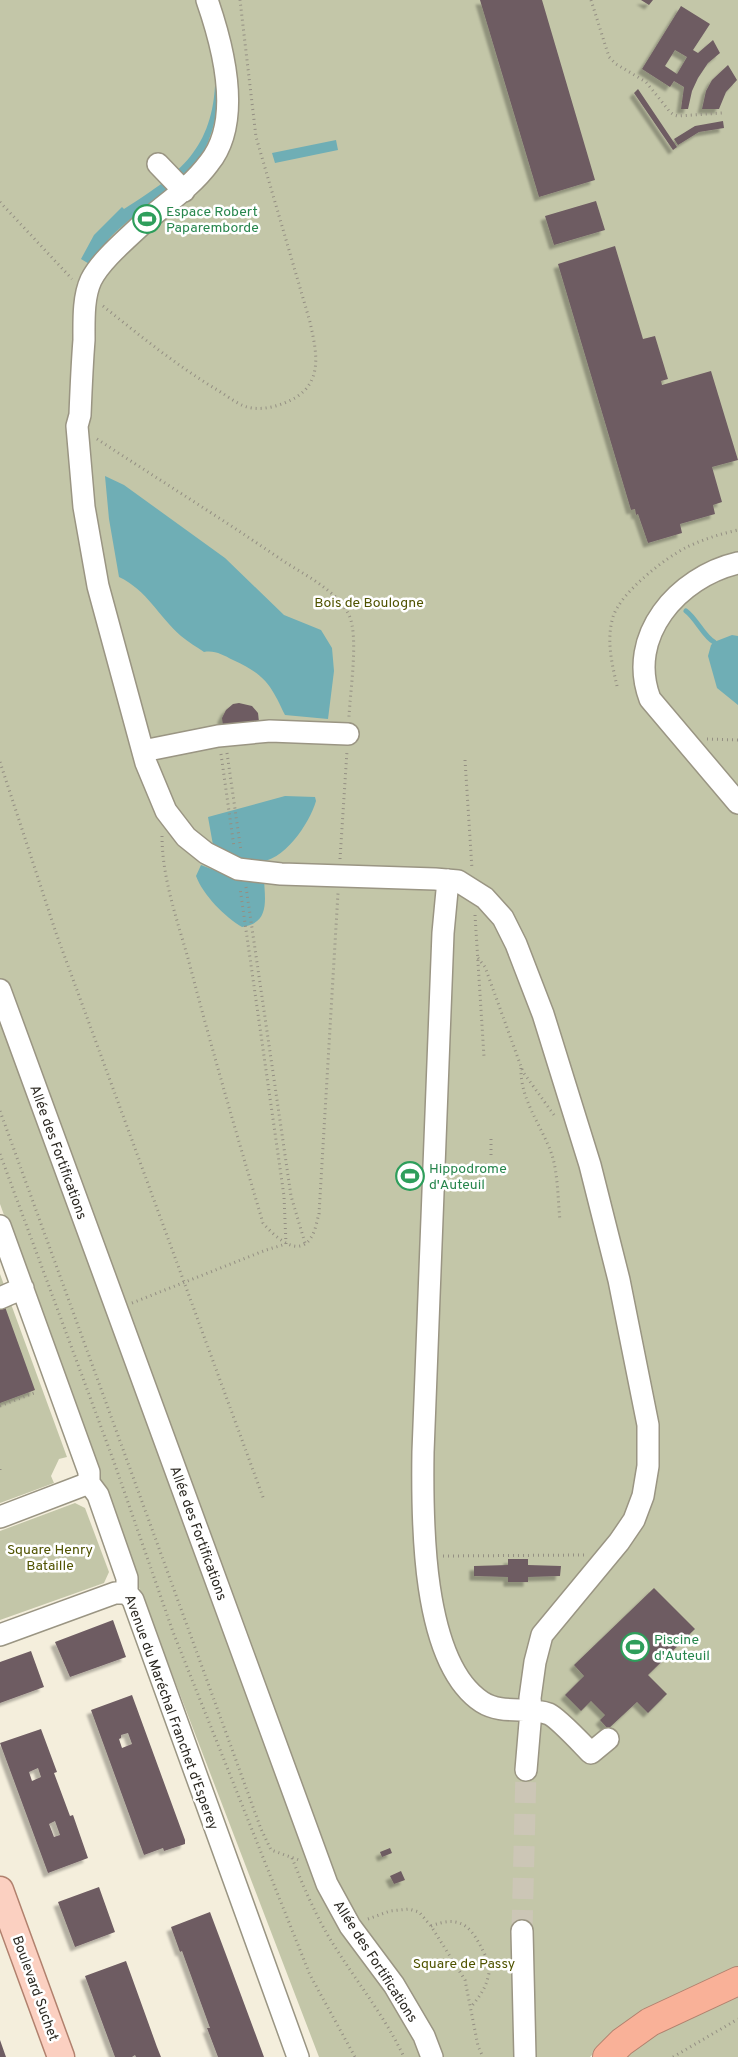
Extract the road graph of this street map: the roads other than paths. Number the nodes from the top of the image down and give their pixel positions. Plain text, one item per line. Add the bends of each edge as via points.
1 (207, 0) edge
2 (158, 164) dead end
3 (184, 191) junction
4 (738, 563) edge
5 (348, 734) road end
6 (143, 751) junction
7 (738, 803) edge
8 (448, 880) junction
9 (0, 990) edge
10 (0, 1226) edge
11 (23, 1288) junction
12 (0, 1298) edge
13 (89, 1483) junction
14 (0, 1517) edge
15 (126, 1593) junction
16 (0, 1635) edge
17 (531, 1711) junction
18 (608, 1739) dead end
19 (526, 1770) tunnel mouth
20 (0, 1890) edge
21 (522, 1932) tunnel mouth
22 (738, 1981) edge
23 (61, 2057) edge
24 (298, 2057) edge
25 (432, 2057) edge
26 (526, 2057) edge
27 (607, 2057) edge

1 - 3 street via 218,32 226,78 225,133 210,162
2 - 3 street
3 - 6 street via 112,253 91,280 85,307 78,426 84,508 98,586
4 - 7 street via 689,585 668,604 652,632 643,666 650,699
5 - 6 street via 270,730
6 - 8 street via 166,811 186,837 206,853 238,869 281,874
8 - 17 street via 423,1443 425,1556 436,1624 450,1663 468,1692 484,1704 503,1710
8 - 17 street via 458,881 485,898 503,918 543,1014 590,1165 619,1280 648,1426 648,1466 643,1496 634,1520 542,1635 535,1662
9 - 25 street, Allée des Fortifications via 327,1884 350,1926 394,1985 424,2036
10 - 11 street, Avenue du Maréchal Franchet d'Esperey
11 - 12 street
11 - 13 street, Avenue du Maréchal Franchet d'Esperey via 89,1472
13 - 14 street
13 - 15 street, Avenue du Maréchal Franchet d'Esperey via 98,1495 127,1578
15 - 16 street via 114,1593
15 - 24 street, Avenue du Maréchal Franchet d'Esperey via 133,1600
17 - 18 street via 550,1715 590,1753
17 - 19 street
20 - 23 main road, Boulevard Suchet
21 - 26 street
22 - 27 highway via 666,2012 622,2042

